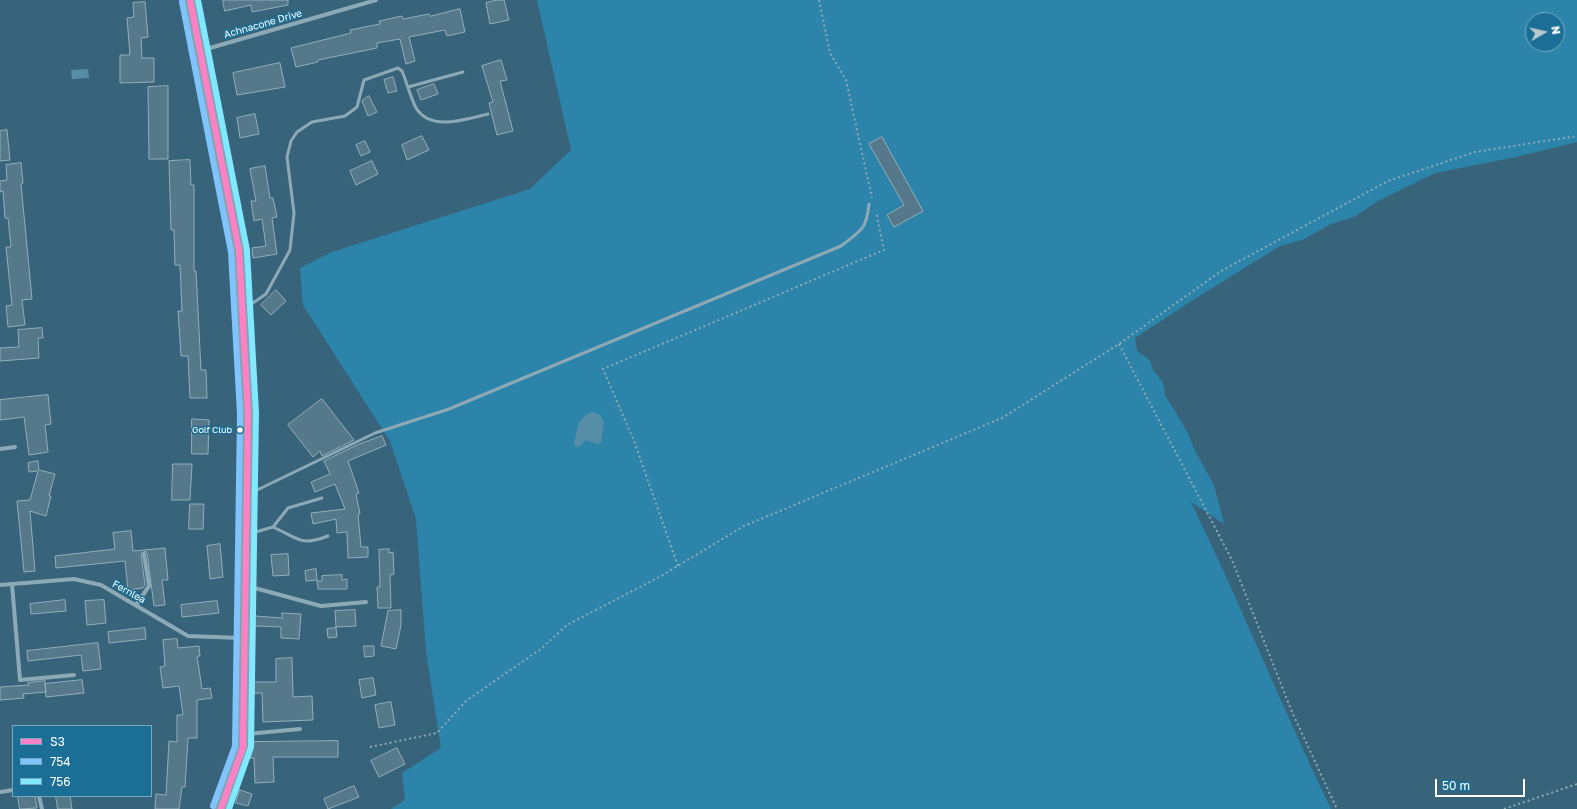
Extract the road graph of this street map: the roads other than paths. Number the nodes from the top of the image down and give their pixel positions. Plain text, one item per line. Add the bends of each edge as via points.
1 (190, 0) edge
2 (376, 0) edge
3 (201, 50) junction
4 (463, 72) dead end
5 (408, 86) junction
6 (488, 114) dead end
7 (869, 204) dead end
8 (241, 311) junction
9 (15, 447) dead end
10 (0, 449) edge
11 (247, 495) junction
12 (322, 498) dead end
13 (273, 527) junction
14 (246, 535) junction
15 (328, 536) dead end
16 (144, 554) dead end
17 (12, 584) junction
18 (0, 586) edge
19 (244, 586) junction
20 (366, 602) dead end
21 (136, 605) junction
22 (244, 638) junction
23 (74, 675) dead end
24 (300, 729) dead end
25 (243, 734) junction
26 (12, 790) edge
27 (0, 792) edge
28 (39, 797) edge
29 (42, 809) edge
30 (221, 809) edge

1 - 3 main road
2 - 3 street, Achnacone Drive
3 - 8 main road via 240,251
4 - 5 lane
5 - 6 lane via 420,114 431,121 450,122
5 - 8 lane via 402,71 398,68 364,80 357,107 345,116 312,122 290,141 287,157 294,213 290,250 266,294
7 - 11 lane via 867,222 863,229 840,246 449,409 376,433
8 - 11 main road via 248,436
9 - 10 street
11 - 14 main road
12 - 13 lane via 288,508
13 - 14 lane
13 - 15 lane via 302,542
14 - 19 main road
16 - 21 street via 149,586
17 - 18 street, Fernlea
17 - 21 street, Fernlea via 74,580 101,585
17 - 23 street via 20,680
19 - 20 street via 321,606
19 - 22 main road
21 - 22 street, Fernlea via 188,636
22 - 25 main road
24 - 25 street
25 - 30 main road via 243,747
26 - 27 street
28 - 29 street

